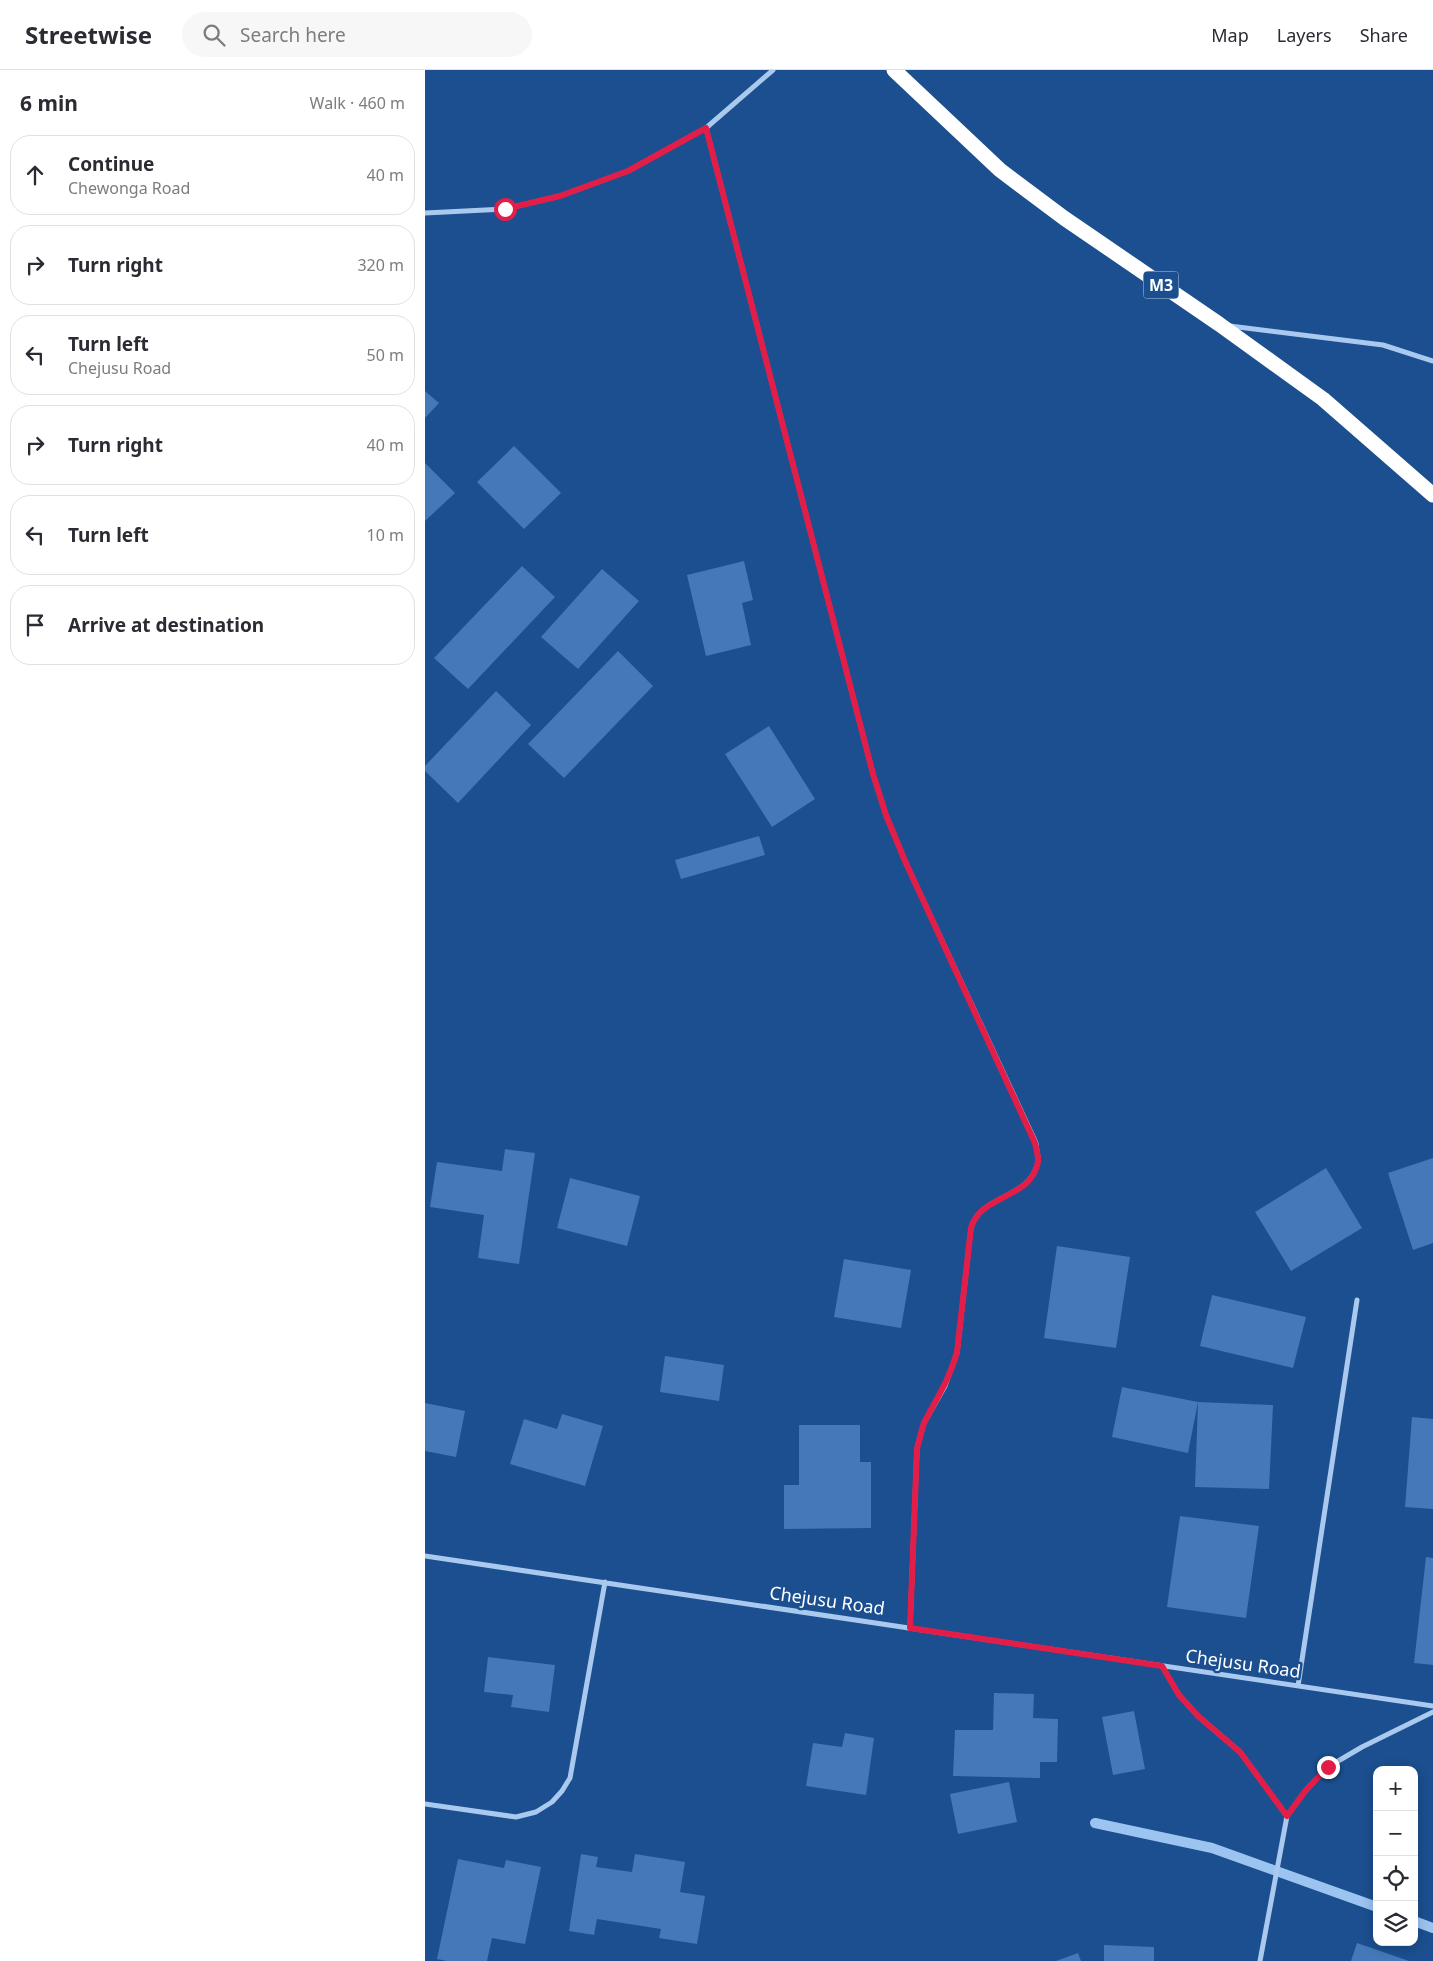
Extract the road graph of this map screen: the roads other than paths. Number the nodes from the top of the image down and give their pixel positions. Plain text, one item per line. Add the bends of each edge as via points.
1 (773, 70) edge
2 (894, 70) edge
3 (706, 128) junction
4 (425, 213) edge
5 (1219, 324) junction
6 (1433, 361) edge
7 (1433, 495) edge
8 (1357, 1300) dead end
9 (425, 1556) edge
10 (605, 1582) junction
11 (910, 1628) junction
12 (1162, 1666) junction
13 (1298, 1686) junction
14 (1433, 1706) edge
15 (1433, 1712) edge
16 (425, 1804) edge
17 (1287, 1816) junction
18 (1260, 1961) edge

1 - 3 street
2 - 5 highway, M3 via 1000,170
3 - 4 street via 628,171 560,196 505,209
3 - 11 street via 886,815 1035,1143 1038,1162 1021,1188 973,1218 953,1370 924,1423 917,1448
5 - 6 street via 1383,345
5 - 7 highway, M3 via 1323,399
8 - 13 street
9 - 10 street, Chejusu Road
10 - 11 street, Chejusu Road
10 - 16 street via 570,1778 562,1791 536,1812 516,1817
11 - 12 street, Chejusu Road
12 - 13 street, Chejusu Road
12 - 17 street via 1179,1695 1240,1752
13 - 14 street, Chejusu Road
15 - 17 street via 1328,1767
17 - 18 street

